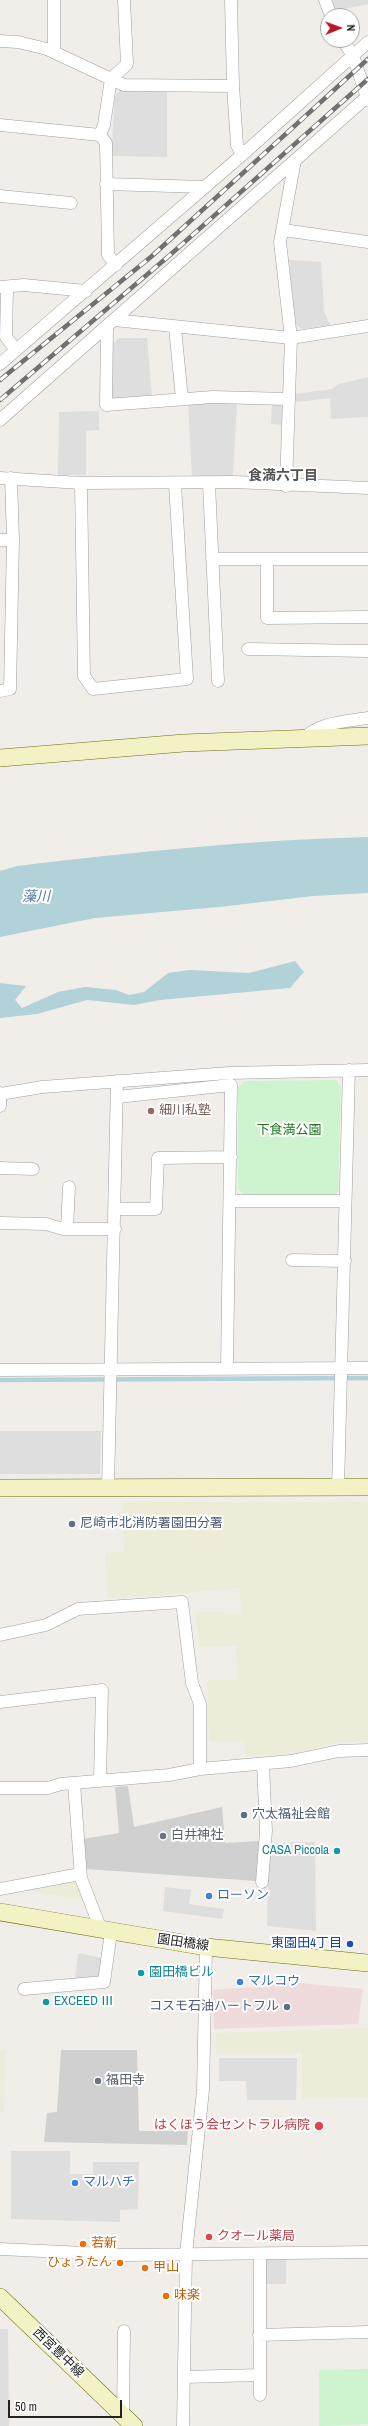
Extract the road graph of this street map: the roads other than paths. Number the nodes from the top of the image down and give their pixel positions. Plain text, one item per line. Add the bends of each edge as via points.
1 (54, 0) edge
2 (124, 0) edge
3 (232, 0) edge
4 (0, 41) edge
5 (368, 42) edge
6 (348, 48) edge
7 (54, 52) junction
8 (353, 56) junction
9 (111, 79) junction
10 (233, 86) junction
11 (367, 98) edge
12 (0, 125) edge
13 (100, 135) junction
14 (242, 155) junction
15 (295, 160) junction
16 (106, 184) junction
17 (205, 187) junction
18 (0, 196) edge
19 (71, 203) dead end
20 (283, 230) junction
21 (368, 242) edge
22 (116, 265) junction
23 (4, 287) edge
24 (86, 291) junction
25 (110, 323) junction
26 (368, 326) edge
27 (175, 328) junction
28 (291, 338) junction
29 (16, 350) junction
30 (0, 364) edge
31 (182, 399) junction
32 (288, 399) junction
33 (0, 420) edge
34 (5, 478) edge
35 (81, 483) junction
36 (175, 484) junction
37 (209, 484) junction
38 (286, 486) junction
39 (368, 488) edge
40 (0, 540) edge
41 (14, 540) junction
42 (212, 559) junction
43 (267, 559) junction
44 (368, 559) edge
45 (368, 617) edge
46 (5, 618) edge
47 (248, 649) dead end
48 (368, 651) edge
49 (218, 681) dead end
50 (0, 691) edge
51 (368, 718) edge
52 (368, 736) edge
53 (303, 739) junction
54 (0, 758) edge
55 (349, 1070) junction
56 (368, 1070) edge
57 (117, 1081) junction
58 (0, 1094) edge
59 (117, 1097) junction
60 (0, 1106) edge
61 (231, 1158) junction
62 (0, 1168) edge
63 (33, 1169) dead end
64 (69, 1187) dead end
65 (230, 1201) junction
66 (344, 1201) junction
67 (115, 1209) junction
68 (0, 1223) edge
69 (67, 1229) junction
70 (115, 1229) junction
71 (292, 1260) dead end
72 (345, 1261) junction
73 (368, 1368) edge
74 (227, 1369) junction
75 (0, 1370) edge
76 (341, 1375) junction
77 (111, 1376) junction
78 (368, 1486) edge
79 (338, 1487) junction
80 (0, 1488) edge
81 (108, 1488) junction
82 (0, 1635) edge
83 (0, 1702) edge
84 (368, 1750) edge
85 (263, 1764) junction
86 (200, 1769) junction
87 (100, 1781) junction
88 (74, 1783) junction
89 (0, 1788) edge
90 (80, 1874) junction
91 (262, 1882) dead end
92 (0, 1889) edge
93 (0, 1912) edge
94 (106, 1931) junction
95 (206, 1947) junction
96 (368, 1963) edge
97 (24, 1989) dead end
98 (0, 2249) edge
99 (368, 2252) edge
100 (186, 2254) junction
101 (260, 2254) junction
102 (0, 2297) edge
103 (124, 2331) dead end
104 (368, 2332) edge
105 (259, 2334) junction
106 (260, 2375) junction
107 (184, 2377) junction
108 (260, 2395) dead end
109 (124, 2420) edge
110 (183, 2426) edge

1 - 7 street
2 - 9 street via 127,64
3 - 10 street
4 - 7 street
5 - 8 street
6 - 8 street
7 - 9 street
8 - 11 street
8 - 14 street
9 - 10 street via 124,85
9 - 13 street
10 - 14 street via 237,145
11 - 15 street
12 - 13 street
13 - 16 street via 106,143
14 - 17 street
15 - 20 street
15 - 25 street
16 - 17 street
16 - 22 street via 108,255
17 - 22 street
18 - 19 street
20 - 21 street
20 - 28 street via 280,242
22 - 24 street
23 - 24 street via 24,285
23 - 29 street via 6,337
24 - 29 street
25 - 27 street
25 - 31 street via 106,405
25 - 33 street
26 - 28 street
27 - 28 street
27 - 31 street
28 - 32 street
29 - 30 street
31 - 32 street
32 - 38 street
34 - 35 street
34 - 41 street
35 - 36 street
35 - 36 street via 84,676 93,689 188,679
36 - 37 street
37 - 38 street via 234,482
37 - 42 street
38 - 39 street
40 - 41 street
41 - 46 street
42 - 43 street
42 - 49 street
43 - 44 street
43 - 45 street via 267,618
46 - 50 street via 10,689
47 - 48 street
51 - 53 street via 322,726
52 - 53 street
53 - 54 street via 184,743
55 - 56 street
55 - 57 street via 241,1073
55 - 66 street
57 - 58 street via 42,1087
57 - 59 street
58 - 60 street
59 - 61 street via 231,1085
59 - 67 street
61 - 65 street
61 - 67 street via 158,1158 156,1209
62 - 63 street
64 - 69 street
65 - 66 street
65 - 74 street
66 - 72 street
67 - 70 street
68 - 69 street via 46,1224
69 - 70 street
70 - 77 street
71 - 72 street
72 - 76 street
73 - 76 street
74 - 76 street
74 - 77 street
75 - 77 street
76 - 79 street
77 - 81 street
78 - 79 street
79 - 81 street
80 - 81 street
82 - 86 street via 46,1625 78,1609 182,1602 192,1683 200,1704
83 - 87 street via 102,1690
84 - 85 street via 340,1751
85 - 86 street
85 - 91 street via 266,1831
86 - 87 street via 169,1775
87 - 88 street
88 - 89 street via 48,1788
88 - 90 street
90 - 92 street
90 - 94 street
93 - 94 street, 園田橋線
94 - 95 street, 園田橋線
94 - 97 street via 104,1982
95 - 96 street, 園田橋線
95 - 100 street via 202,2090
98 - 100 street via 79,2254
99 - 101 street
100 - 101 street
100 - 107 street
101 - 105 street
102 - 109 street, 西宮豊中線
103 - 109 street
104 - 105 street
105 - 106 street
106 - 107 street
106 - 108 street
107 - 110 street

